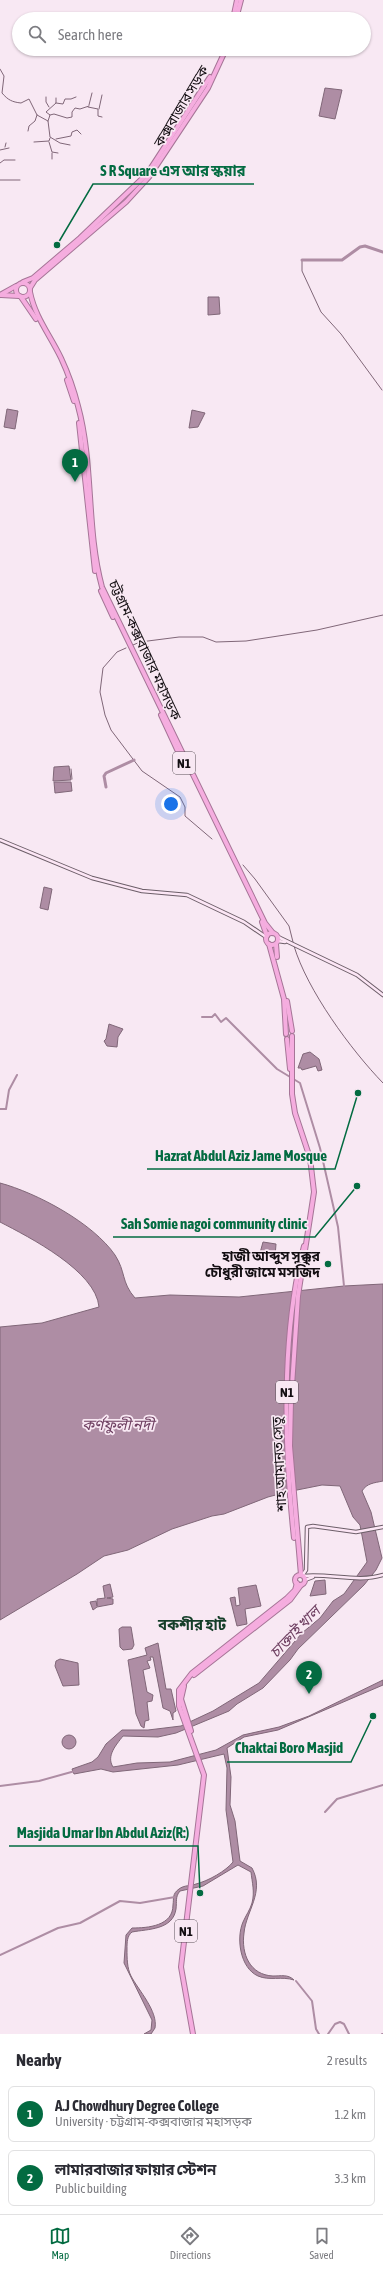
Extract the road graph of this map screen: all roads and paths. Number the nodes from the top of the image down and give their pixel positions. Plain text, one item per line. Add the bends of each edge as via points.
1 (238, 0) edge
2 (241, 0) edge
3 (235, 12) edge
4 (238, 12) edge
5 (220, 56) edge
6 (223, 56) edge
7 (23, 282) junction
8 (17, 286) junction
9 (30, 290) junction
10 (0, 295) edge
11 (20, 296) junction
12 (0, 840) edge
13 (273, 933) junction
14 (267, 937) junction
15 (277, 941) junction
16 (270, 944) junction
17 (276, 960) junction
18 (383, 995) edge
19 (291, 1079) junction
20 (383, 1527) edge
21 (380, 1576) edge
22 (302, 1577) junction
23 (299, 1584) junction
24 (194, 2034) edge

1 - 3 highway
2 - 4 highway
5 - 7 highway, কক্সবাজার সড়ক via 205,87 147,174 80,238 34,278
6 - 9 highway, কক্সবাজার সড়ক via 208,88 150,177 126,202 35,280
7 - 8 highway
7 - 9 highway via 28,284
8 - 10 highway
8 - 11 highway via 16,291
9 - 11 highway via 27,296
9 - 13 highway, চট্টগ্রাম-কক্সবাজার মহাসড়ক / N1 via 33,308 61,357 78,407 86,451 95,558 102,587 265,923
10 - 11 highway
11 - 14 highway, চট্টগ্রাম-কক্সবাজার মহাসড়ক / N1 via 58,357 76,408 84,460 92,559 99,588
12 - 14 main road via 92,878 142,891 187,895 244,922
13 - 14 highway
13 - 15 highway, N1
14 - 16 highway, N1
15 - 16 highway
15 - 17 highway, N1
15 - 18 main road via 288,942 357,975
16 - 17 highway, N1
17 - 19 highway, N1 via 284,999
17 - 19 highway, N1 via 292,1034
19 - 22 highway, শাহ আমানত সেতু / N1 via 293,1113 311,1175 311,1204 295,1295 287,1401 294,1521
20 - 22 main road via 356,1532 306,1527 306,1570
21 - 22 main road
22 - 23 highway, N1
22 - 23 highway, N1 via 295,1579
23 - 24 highway, N1 via 290,1600 204,1665 182,1691 185,1720 206,1779 183,1974

